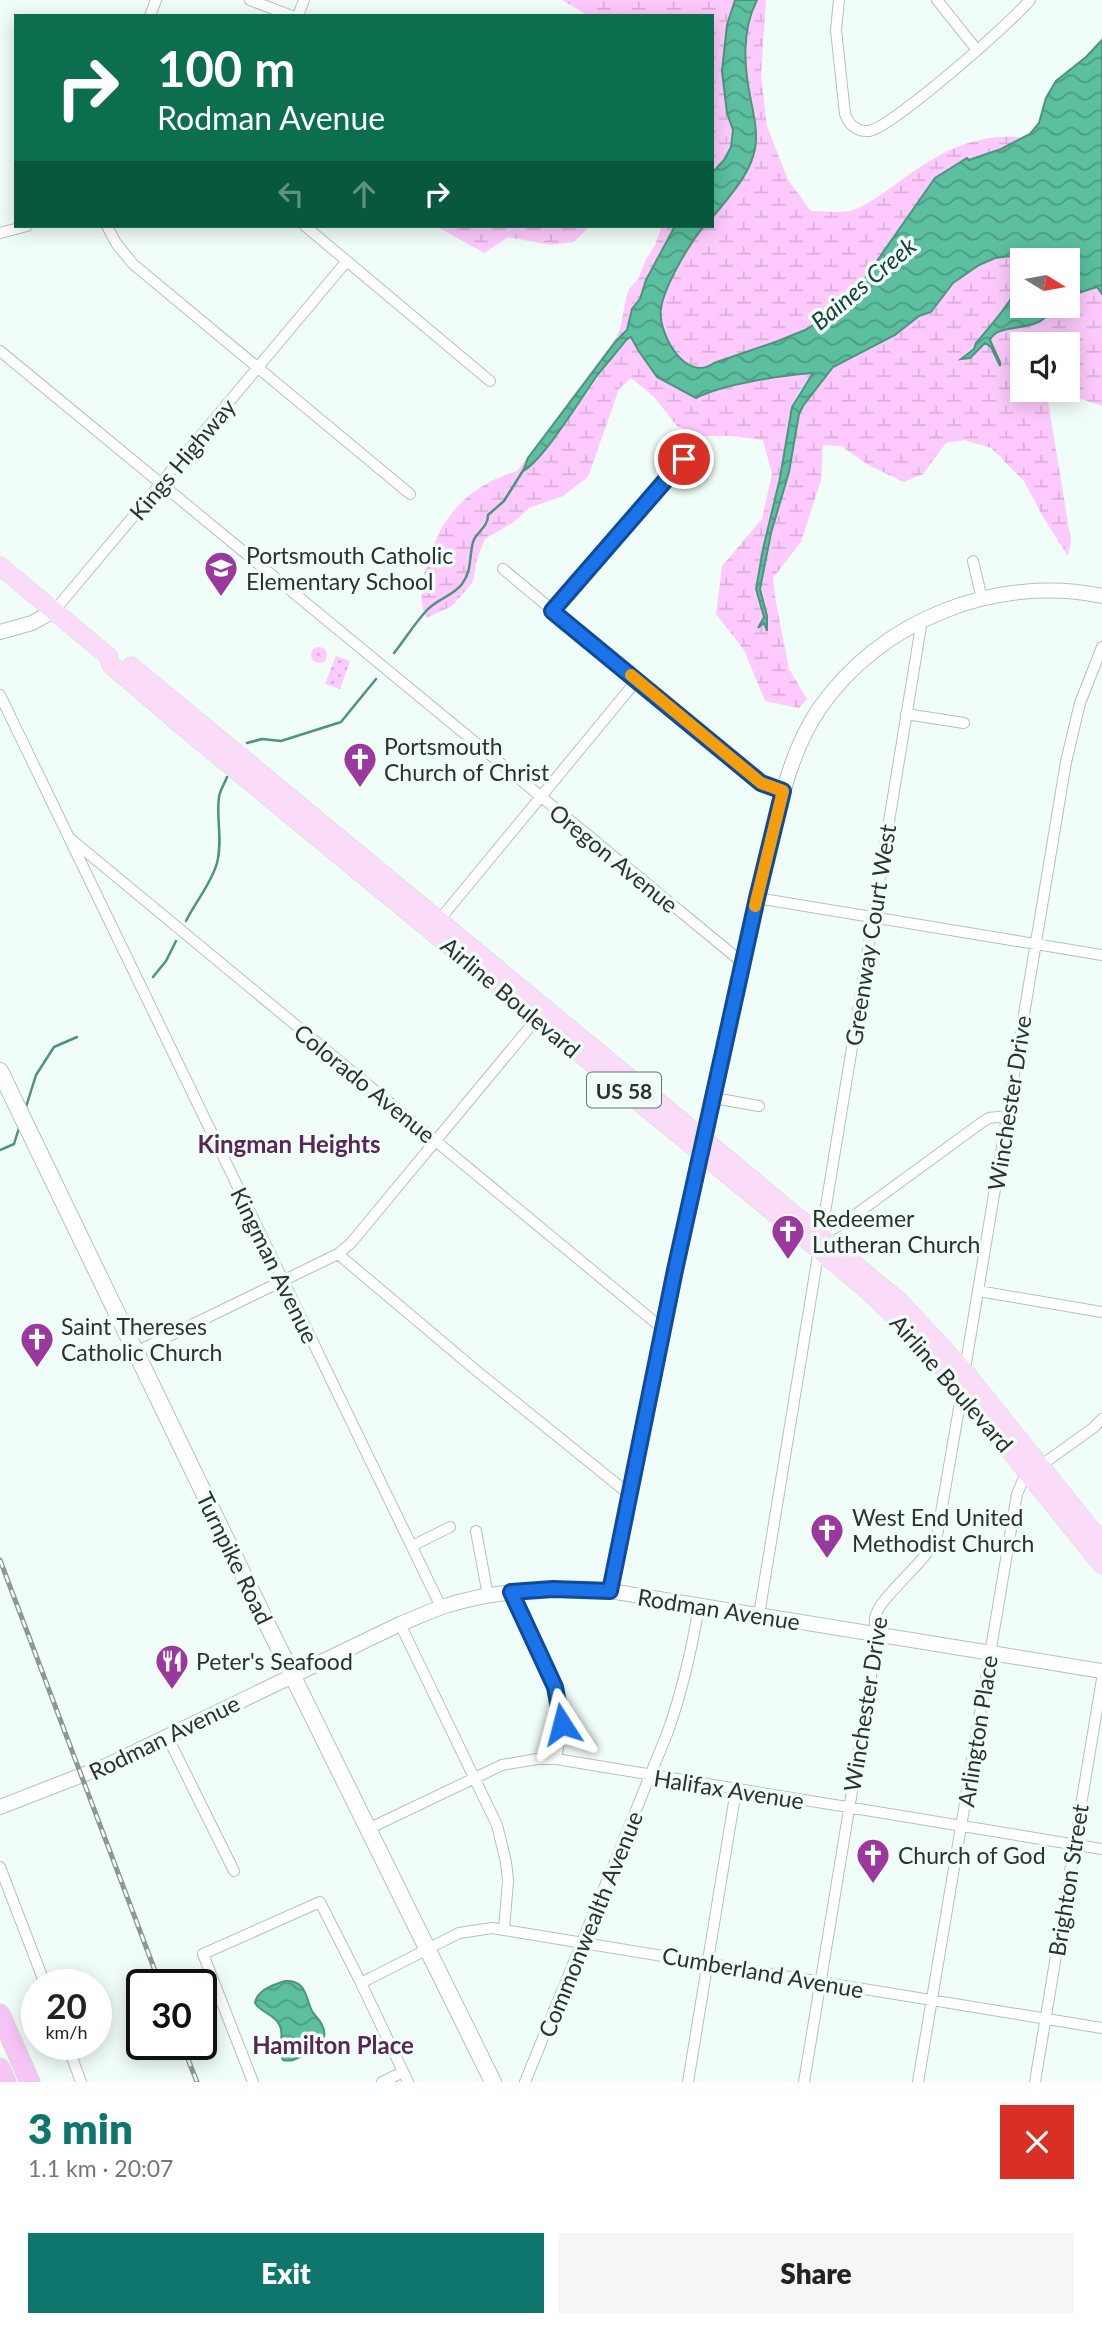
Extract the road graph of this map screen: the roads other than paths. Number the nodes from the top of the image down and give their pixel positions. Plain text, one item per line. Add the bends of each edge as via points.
1 (250, 0) edge
2 (839, 0) edge
3 (937, 0) edge
4 (1030, 0) edge
5 (287, 14) edge
6 (977, 50) junction
7 (19, 228) edge
8 (108, 228) edge
9 (307, 228) edge
10 (0, 233) edge
11 (346, 262) junction
12 (0, 351) edge
13 (257, 367) junction
14 (490, 381) dead end
15 (684, 459) dead end
16 (161, 483) junction
17 (411, 494) dead end
18 (973, 561) dead end
19 (0, 566) edge
20 (503, 569) dead end
21 (1102, 596) edge
22 (982, 599) junction
23 (55, 610) junction
24 (552, 611) junction
25 (922, 620) junction
26 (0, 632) edge
27 (1102, 647) edge
28 (637, 680) junction
29 (0, 695) edge
30 (906, 715) junction
31 (964, 723) dead end
32 (783, 791) junction
33 (540, 797) junction
34 (68, 837) junction
35 (757, 898) junction
36 (873, 917) junction
37 (434, 925) junction
38 (1034, 944) junction
39 (1102, 955) edge
40 (743, 963) junction
41 (541, 1013) junction
42 (0, 1071) edge
43 (714, 1098) junction
44 (759, 1106) dead end
45 (1007, 1116) junction
46 (436, 1141) junction
47 (703, 1146) junction
48 (819, 1242) junction
49 (338, 1254) junction
50 (282, 1281) junction
51 (978, 1291) junction
52 (1102, 1312) edge
53 (663, 1329) junction
54 (136, 1352) junction
55 (965, 1372) junction
56 (962, 1390) junction
57 (1102, 1419) edge
58 (1035, 1470) junction
59 (629, 1494) junction
60 (450, 1527) dead end
61 (476, 1531) dead end
62 (1102, 1543) edge
63 (412, 1546) junction
64 (1102, 1565) edge
65 (610, 1591) junction
66 (511, 1592) junction
67 (488, 1596) junction
68 (699, 1605) junction
69 (441, 1607) junction
70 (759, 1615) junction
71 (400, 1624) junction
72 (877, 1634) junction
73 (990, 1653) junction
74 (1102, 1671) edge
75 (293, 1675) junction
76 (1102, 1679) edge
77 (167, 1736) junction
78 (556, 1759) junction
79 (650, 1776) junction
80 (474, 1777) junction
81 (736, 1790) junction
82 (0, 1807) edge
83 (849, 1808) junction
84 (962, 1827) junction
85 (368, 1829) junction
86 (1074, 1845) junction
87 (1102, 1849) edge
88 (0, 1867) edge
89 (234, 1871) dead end
90 (504, 1929) junction
91 (583, 1942) junction
92 (428, 1949) junction
93 (708, 1963) junction
94 (39, 1969) edge
95 (820, 1982) junction
96 (361, 1983) junction
97 (932, 2001) junction
98 (0, 2014) edge
99 (1045, 2019) junction
100 (1102, 2028) edge
101 (73, 2060) edge
102 (0, 2068) edge
103 (406, 2077) edge
104 (6, 2082) edge
105 (30, 2082) edge
106 (81, 2082) edge
107 (253, 2082) edge
108 (382, 2082) edge
109 (493, 2082) edge
110 (525, 2082) edge
111 (688, 2082) edge
112 (804, 2082) edge
113 (918, 2082) edge
114 (1035, 2082) edge

1 - 5 street
2 - 6 street via 836,30 845,114 859,130 879,127
3 - 6 street
4 - 6 street
7 - 10 street
8 - 13 street via 133,264
9 - 11 street
11 - 13 street, Kings Highway
11 - 14 street
12 - 16 street, Oregon Avenue
13 - 16 street, Kings Highway
13 - 17 street
15 - 24 street
16 - 23 street, Kings Highway
16 - 33 street, Oregon Avenue
18 - 22 street
19 - 23 main road, Airline Boulevard / US 58
20 - 24 street
21 - 22 street via 1036,591
22 - 25 street
23 - 26 street, Kings Highway via 32,623
23 - 37 main road, Airline Boulevard / US 58 via 108,656 118,657 192,725
24 - 28 street
25 - 30 street, Greenway Court West
25 - 32 street via 874,650 828,696 805,732
27 - 38 street, Winchester Drive via 1072,733
28 - 32 street via 761,783
28 - 33 street
29 - 34 street, Kingman Avenue
30 - 31 street
30 - 36 street, Greenway Court West
32 - 35 street
33 - 37 street
33 - 40 street, Oregon Avenue
34 - 46 street, Colorado Avenue
34 - 50 street, Kingman Avenue
35 - 36 street
35 - 40 street
36 - 38 street
36 - 48 street, Greenway Court West
37 - 41 main road, Airline Boulevard / US 58
38 - 39 street
38 - 45 street, Winchester Drive
40 - 43 street
41 - 46 street
41 - 47 main road, Airline Boulevard / US 58
42 - 54 main road, Turnpike Road
43 - 44 street
43 - 47 street
45 - 48 street via 981,1123
45 - 51 street, Winchester Drive
46 - 49 street
46 - 53 street, Colorado Avenue
47 - 48 main road, Airline Boulevard / US 58
47 - 53 street
48 - 55 main road, Airline Boulevard / US 58 via 899,1301
48 - 56 main road, Airline Boulevard / US 58 via 926,1347
48 - 70 street, Greenway Court West
49 - 50 street
49 - 59 street
50 - 54 street
50 - 63 street, Kingman Avenue
51 - 52 street
51 - 55 street, Winchester Drive
53 - 59 street
54 - 75 main road, Turnpike Road
55 - 56 street, Winchester Drive
55 - 58 main road, Airline Boulevard / US 58
56 - 58 main road, Airline Boulevard / US 58
56 - 72 street, Winchester Drive via 937,1536 928,1555 879,1607 874,1620
57 - 58 street
58 - 62 main road, Airline Boulevard / US 58
58 - 64 main road, Airline Boulevard / US 58
58 - 73 street, Arlington Place via 1017,1494
59 - 65 street
60 - 63 street
61 - 67 street
63 - 69 street, Kingman Avenue
65 - 66 street, Rodman Avenue
65 - 68 street, Rodman Avenue
66 - 67 street, Rodman Avenue
66 - 78 street via 558,1696 562,1724
67 - 69 street, Rodman Avenue
68 - 70 street, Rodman Avenue
68 - 79 street, Commonwealth Avenue via 684,1683
69 - 71 street, Rodman Avenue
70 - 72 street, Rodman Avenue
71 - 75 street, Rodman Avenue
71 - 80 street
72 - 73 street, Rodman Avenue
72 - 83 street, Winchester Drive
73 - 74 street, Rodman Avenue
73 - 84 street, Arlington Place
75 - 77 street, Rodman Avenue
75 - 85 main road, Turnpike Road
76 - 86 street, Brighton Street
77 - 82 street, Rodman Avenue via 91,1773
77 - 89 street
78 - 79 street, Halifax Avenue
78 - 80 street, Halifax Avenue via 520,1761
79 - 81 street, Halifax Avenue
79 - 91 street, Commonwealth Avenue
80 - 85 street, Halifax Avenue
80 - 90 street via 505,1853
81 - 83 street, Halifax Avenue
81 - 93 street
83 - 84 street, Halifax Avenue
83 - 95 street, Winchester Drive
84 - 86 street, Halifax Avenue
84 - 97 street, Arlington Place
85 - 92 main road, Turnpike Road
86 - 87 street, Halifax Avenue
86 - 99 street, Brighton Street
88 - 94 street
90 - 91 street, Cumberland Avenue
90 - 92 street, Cumberland Avenue via 470,1930
91 - 93 street, Cumberland Avenue
91 - 110 street, Commonwealth Avenue
92 - 96 street, Cumberland Avenue
92 - 109 main road, Turnpike Road
93 - 95 street, Cumberland Avenue
93 - 111 street
95 - 97 street, Cumberland Avenue
95 - 112 street, Winchester Drive
96 - 103 street
96 - 107 street via 320,1902 203,1954
97 - 99 street, Cumberland Avenue
97 - 113 street, Arlington Place
98 - 105 highway
99 - 100 street, Cumberland Avenue
99 - 114 street, Brighton Street
101 - 106 street
102 - 104 highway
103 - 108 street

